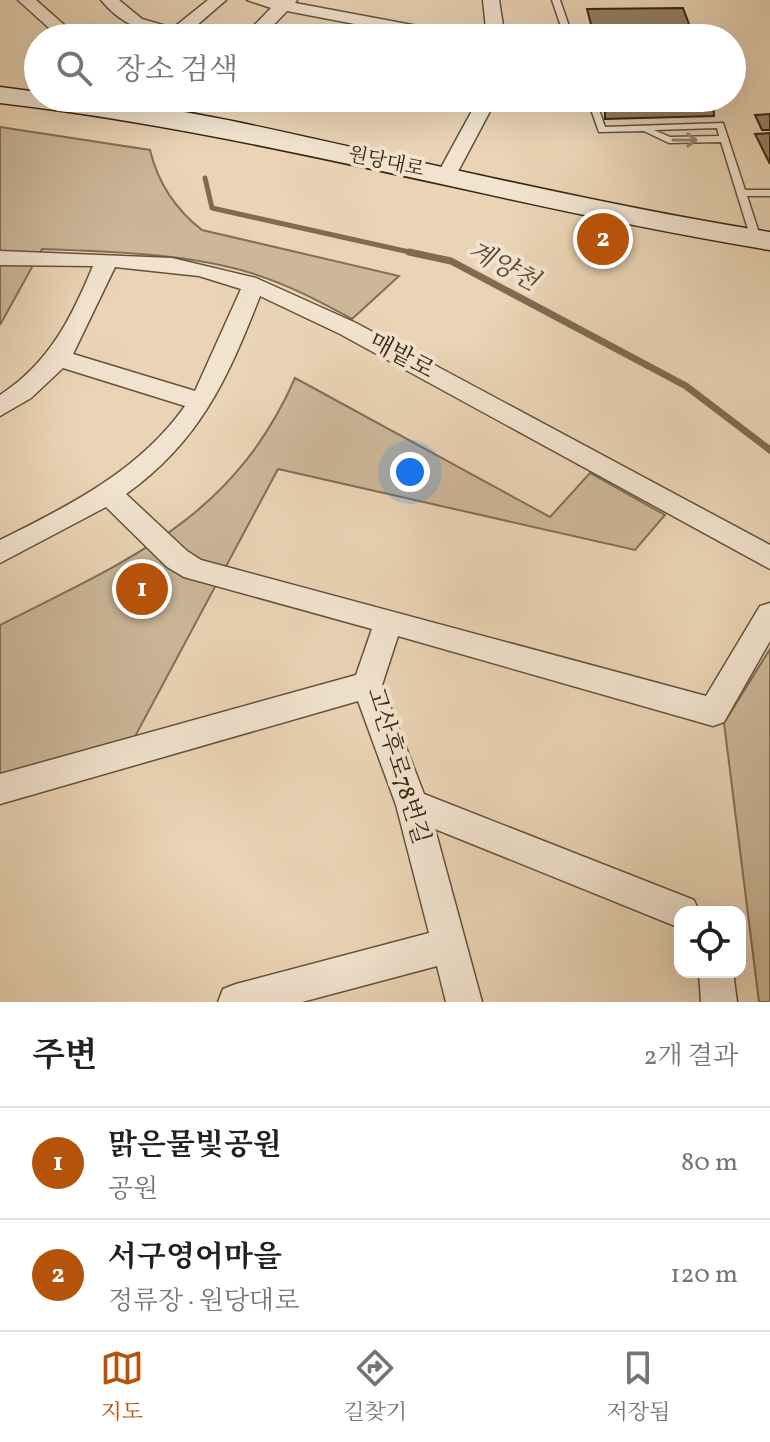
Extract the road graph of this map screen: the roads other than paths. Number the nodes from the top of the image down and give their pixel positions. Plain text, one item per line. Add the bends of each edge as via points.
1 (26, 0) edge
2 (109, 0) edge
3 (218, 0) edge
4 (255, 0) edge
5 (491, 0) edge
6 (556, 0) edge
7 (286, 3) edge
8 (54, 24) edge
9 (140, 24) edge
10 (195, 24) edge
11 (265, 24) edge
12 (387, 24) edge
13 (494, 24) edge
14 (564, 24) edge
15 (24, 79) edge
16 (0, 85) edge
17 (0, 95) edge
18 (24, 96) edge
19 (170, 112) edge
20 (477, 112) edge
21 (596, 112) edge
22 (648, 131) junction
23 (725, 139) junction
24 (447, 175) junction
25 (743, 193) junction
26 (770, 193) edge
27 (763, 240) edge
28 (0, 258) edge
29 (106, 262) junction
30 (253, 286) junction
31 (58, 358) junction
32 (199, 401) junction
33 (0, 407) edge
34 (107, 492) junction
35 (0, 552) edge
36 (770, 558) edge
37 (770, 615) edge
38 (389, 621) junction
39 (367, 685) junction
40 (0, 789) edge
41 (412, 805) junction
42 (674, 909) edge
43 (450, 945) junction
44 (717, 978) edge
45 (236, 1002) edge
46 (464, 1002) edge
47 (719, 1002) edge

1 - 8 street
2 - 9 street
3 - 10 street
4 - 7 street
5 - 13 street
6 - 14 lane
7 - 11 street
7 - 12 street
15 - 16 main road
17 - 18 main road, 원당대로
19 - 24 main road, 원당대로
20 - 24 street
21 - 22 lane via 602,130
22 -> 23 lane via 669,140
22 - 23 lane via 720,125
23 - 25 lane
24 - 27 main road, 원당대로 via 611,213
25 - 26 lane
25 - 27 lane
28 - 29 street, 매밭로
29 - 30 street, 매밭로 via 195,270
29 - 31 street via 83,317
30 - 32 street
30 - 36 street, 매밭로 via 569,445
31 - 32 street
31 - 33 street via 35,386
32 - 34 street via 170,443
34 - 35 street via 55,526
34 - 38 street via 194,569
37 - 38 street via 713,712
38 - 39 street, 고산후로78번길
39 - 40 street
39 - 41 street, 고산후로78번길
41 - 42 street
41 - 43 street, 고산후로78번길
43 - 45 street
43 - 46 street, 고산후로78번길
44 - 47 street

